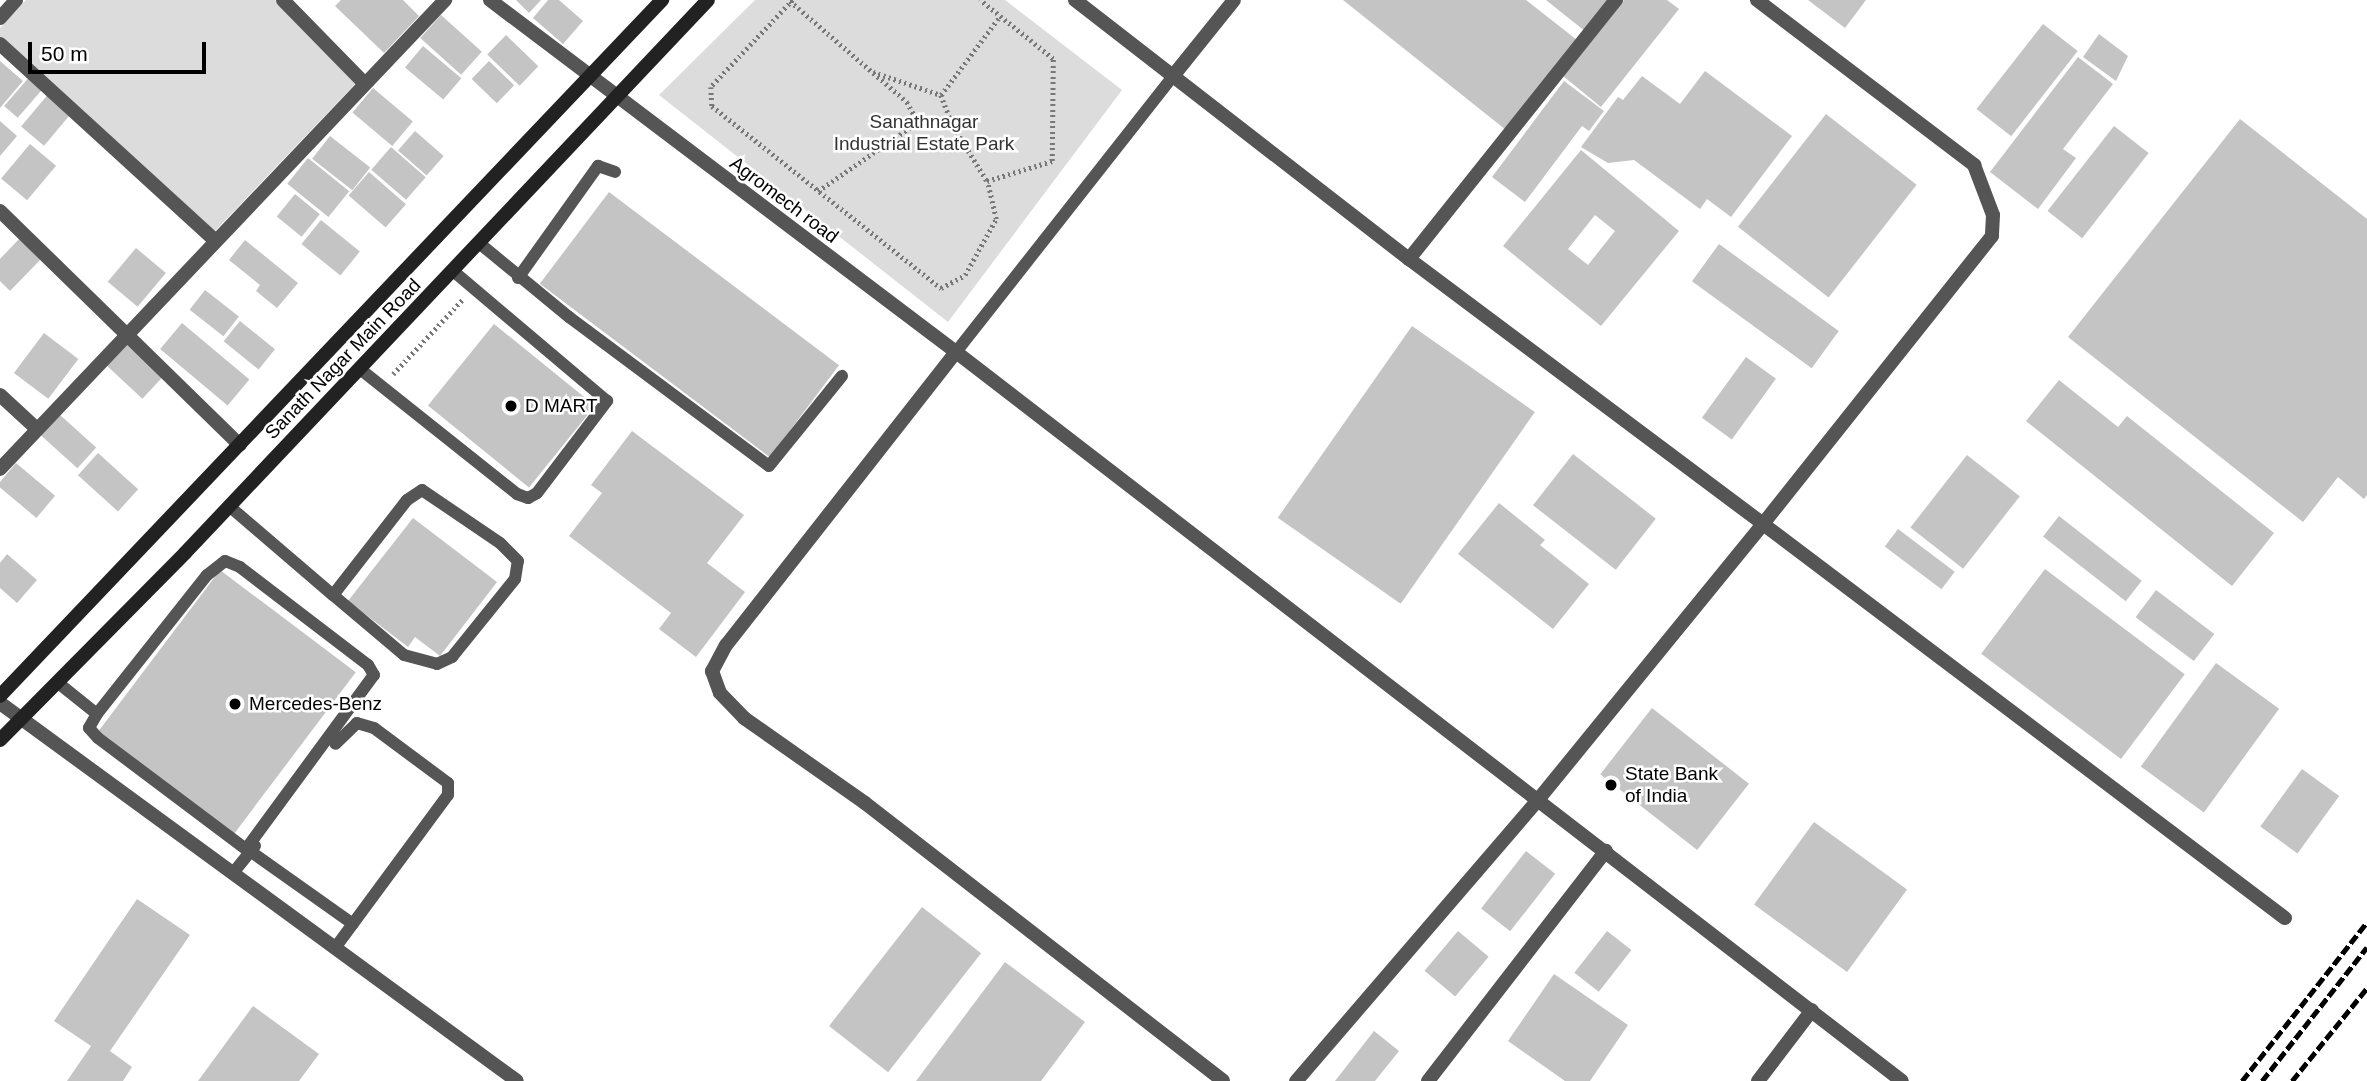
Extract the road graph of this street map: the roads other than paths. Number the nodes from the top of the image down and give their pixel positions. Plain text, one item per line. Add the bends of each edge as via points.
1 (16, 0) edge
2 (283, 0) edge
3 (444, 0) edge
4 (490, 0) edge
5 (662, 0) edge
6 (708, 0) edge
7 (1075, 0) edge
8 (1234, 0) edge
9 (1616, 0) edge
10 (1757, 0) edge
11 (0, 18) edge
12 (0, 44) edge
13 (1173, 75) junction
14 (590, 79) junction
15 (365, 84) junction
16 (617, 99) junction
17 (615, 172) dead end
18 (0, 211) edge
19 (215, 240) junction
20 (480, 243) junction
21 (1409, 259) junction
22 (453, 271) junction
23 (517, 278) junction
24 (125, 334) junction
25 (956, 352) junction
26 (360, 369) junction
27 (842, 376) dead end
28 (0, 395) edge
29 (37, 429) junction
30 (240, 446) junction
31 (0, 469) edge
32 (229, 506) junction
33 (1763, 524) junction
34 (333, 594) junction
35 (57, 682) junction
36 (0, 696) edge
37 (0, 703) edge
38 (97, 714) junction
39 (21, 718) junction
40 (0, 740) edge
41 (1538, 800) junction
42 (248, 850) junction
43 (1606, 850) junction
44 (231, 872) junction
45 (2285, 918) dead end
46 (353, 924) junction
47 (335, 948) junction
48 (1812, 1010) junction
49 (517, 1081) edge
50 (1223, 1081) edge
51 (1296, 1081) edge
52 (1428, 1081) edge
53 (1758, 1081) edge
54 (1902, 1081) edge

1 - 11 street
2 - 15 street
3 - 15 street
4 - 14 street, Agromech road
5 - 14 street, Sanath Nagar Main Road
6 - 16 street, Sanath Nagar Main Road
7 - 13 street
8 - 13 street
9 - 21 street
10 - 33 street via 1974,165 1993,215 1992,236
12 - 19 street
13 - 21 street
13 - 25 lane
14 - 16 street, Agromech road
14 - 30 street, Sanath Nagar Main Road
15 - 19 street
16 - 20 street, Sanath Nagar Main Road
16 - 25 street, Agromech road
17 - 23 lane via 598,166
18 - 24 street
19 - 24 street
20 - 22 street, Sanath Nagar Main Road
20 - 23 lane
21 - 33 street
22 - 26 street, Sanath Nagar Main Road
22 - 26 lane via 607,401 537,493 528,498 517,494
23 - 27 lane via 769,466
24 - 29 street
24 - 30 street
25 - 41 street, Agromech road
25 - 50 street via 726,645 712,671 720,693 744,718 865,803
26 - 32 street, Sanath Nagar Main Road
28 - 29 street
29 - 31 street
30 - 36 street, Sanath Nagar Main Road
32 - 34 lane
32 - 35 street, Sanath Nagar Main Road
33 - 41 street
33 - 45 street
34 - 34 lane via 404,655 437,664 452,657 515,579 518,561 500,543 422,490 407,500
35 - 38 lane
35 - 39 street, Sanath Nagar Main Road
37 - 39 street
38 - 42 lane via 89,728 98,738
38 - 42 lane via 207,575 225,561 240,567 368,665 374,675 369,688
39 - 40 street, Sanath Nagar Main Road
39 - 44 street
41 - 43 street, Agromech road
41 - 51 street
42 - 44 lane
42 - 46 lane
42 - 46 lane via 342,735 356,723 374,728 448,783 448,794
43 - 48 street, Agromech road
43 - 52 street
44 - 47 street
46 - 47 lane
47 - 49 street
48 - 53 street
48 - 54 street, Agromech road

